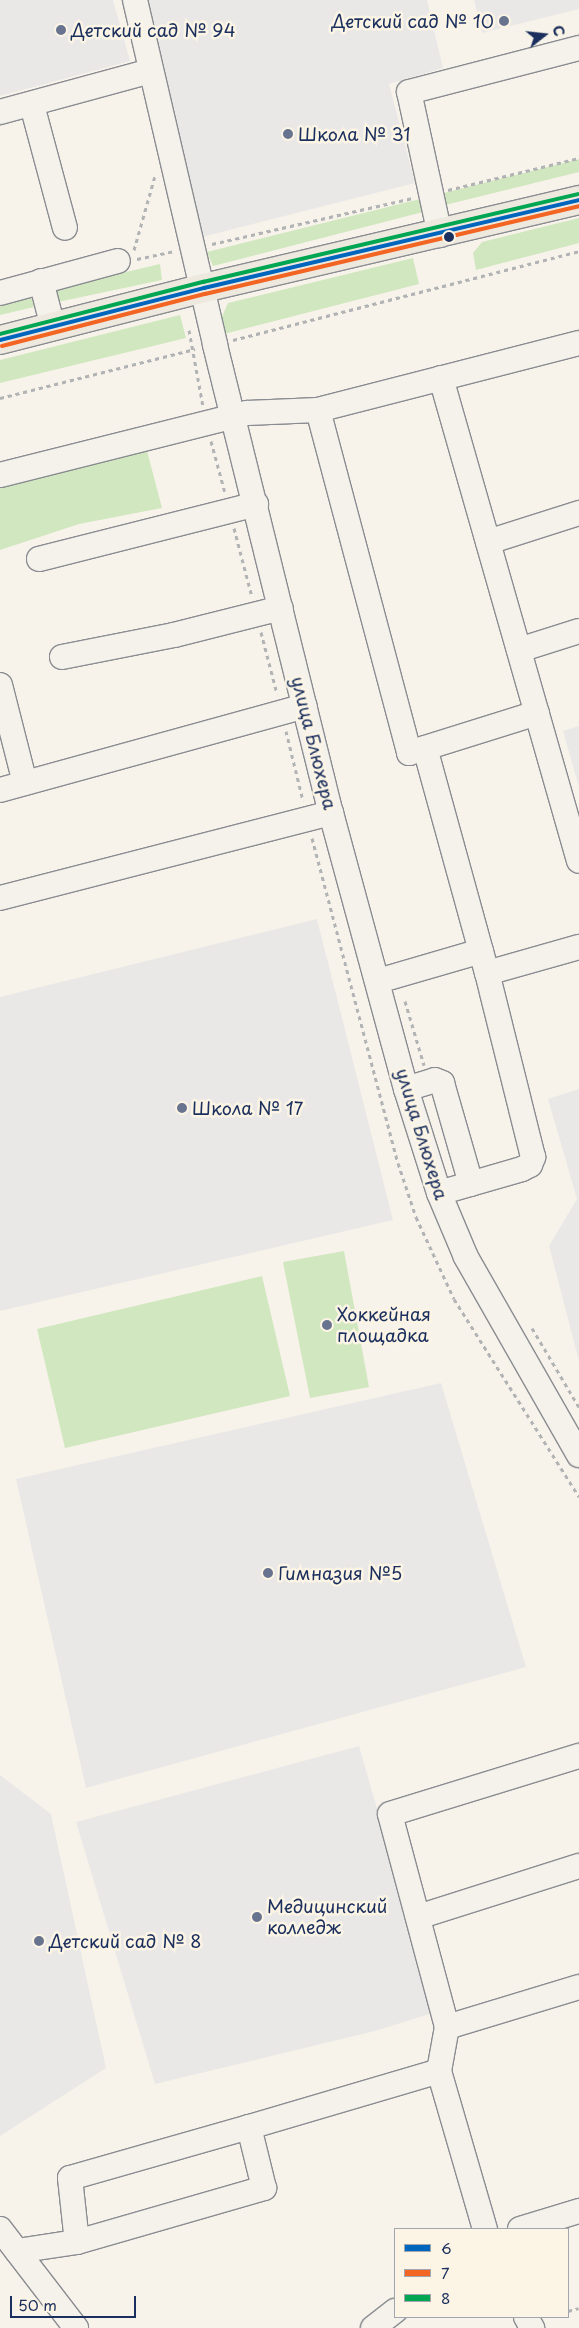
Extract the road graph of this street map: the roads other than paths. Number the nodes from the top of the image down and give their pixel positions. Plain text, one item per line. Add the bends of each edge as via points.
1 (135, 0) edge
2 (579, 48) edge
3 (151, 71) junction
4 (32, 105) junction
5 (0, 112) edge
6 (579, 200) edge
7 (65, 228) dead end
8 (440, 235) junction
9 (118, 261) dead end
10 (42, 281) junction
11 (204, 288) junction
12 (0, 293) edge
13 (53, 327) junction
14 (0, 340) edge
15 (579, 343) edge
16 (441, 378) junction
17 (318, 410) junction
18 (232, 416) junction
19 (0, 475) edge
20 (256, 504) junction
21 (579, 513) edge
22 (488, 542) junction
23 (39, 559) dead end
24 (281, 608) junction
25 (579, 631) edge
26 (519, 650) junction
27 (62, 657) dead end
28 (0, 685) edge
29 (305, 706) junction
30 (537, 713) junction
31 (425, 748) junction
32 (25, 783) junction
33 (0, 790) edge
34 (331, 813) junction
35 (579, 861) edge
36 (0, 898) edge
37 (579, 948) edge
38 (484, 962) junction
39 (388, 978) junction
40 (406, 1088) junction
41 (471, 1184) junction
42 (440, 1193) junction
43 (579, 1456) edge
44 (579, 1756) edge
45 (579, 1866) edge
46 (418, 1916) junction
47 (579, 1987) edge
48 (447, 2028) junction
49 (439, 2071) junction
50 (248, 2127) junction
51 (579, 2211) edge
52 (485, 2228) edge
53 (523, 2228) edge
54 (0, 2229) edge
55 (77, 2242) junction
56 (17, 2251) junction
57 (394, 2312) edge
58 (76, 2328) edge
59 (373, 2328) edge

1 - 3 street, улица Блюхера
2 - 8 street via 409,92
3 - 4 street
3 - 11 street, улица Блюхера
4 - 5 street
4 - 7 street
6 - 8 main road
8 - 11 main road
9 - 10 street
10 - 12 street
10 - 13 street
11 - 13 main road
11 - 18 street, улица Блюхера
13 - 14 main road
15 - 16 street
16 - 17 street
16 - 22 street
17 - 18 street via 272,410
17 - 31 street via 409,753
18 - 19 street
18 - 20 street, улица Блюхера
20 - 23 street
20 - 24 street, улица Блюхера
21 - 22 street
22 - 26 street
24 - 27 street via 174,635
24 - 29 street, улица Блюхера
25 - 26 street
26 - 30 street
28 - 32 street
29 - 32 street
29 - 34 street, улица Блюхера
30 - 31 street
30 - 35 street
31 - 38 street
32 - 33 street
34 - 36 street
34 - 39 street, улица Блюхера
37 - 38 street
38 - 39 street
38 - 41 street via 533,1157 530,1165 522,1169
39 - 40 street, улица Блюхера
40 - 41 street via 429,1082 442,1083
40 - 42 street, улица Блюхера
41 - 42 street
42 - 43 street, улица Блюхера via 466,1257
44 - 46 street via 390,1814
45 - 46 street
46 - 48 street
47 - 48 street
48 - 49 street
49 - 50 street
49 - 52 street
50 - 55 street via 70,2178
50 - 55 street via 264,2188
51 - 53 street
54 - 56 street
55 - 56 street
56 - 58 street
57 - 59 street

